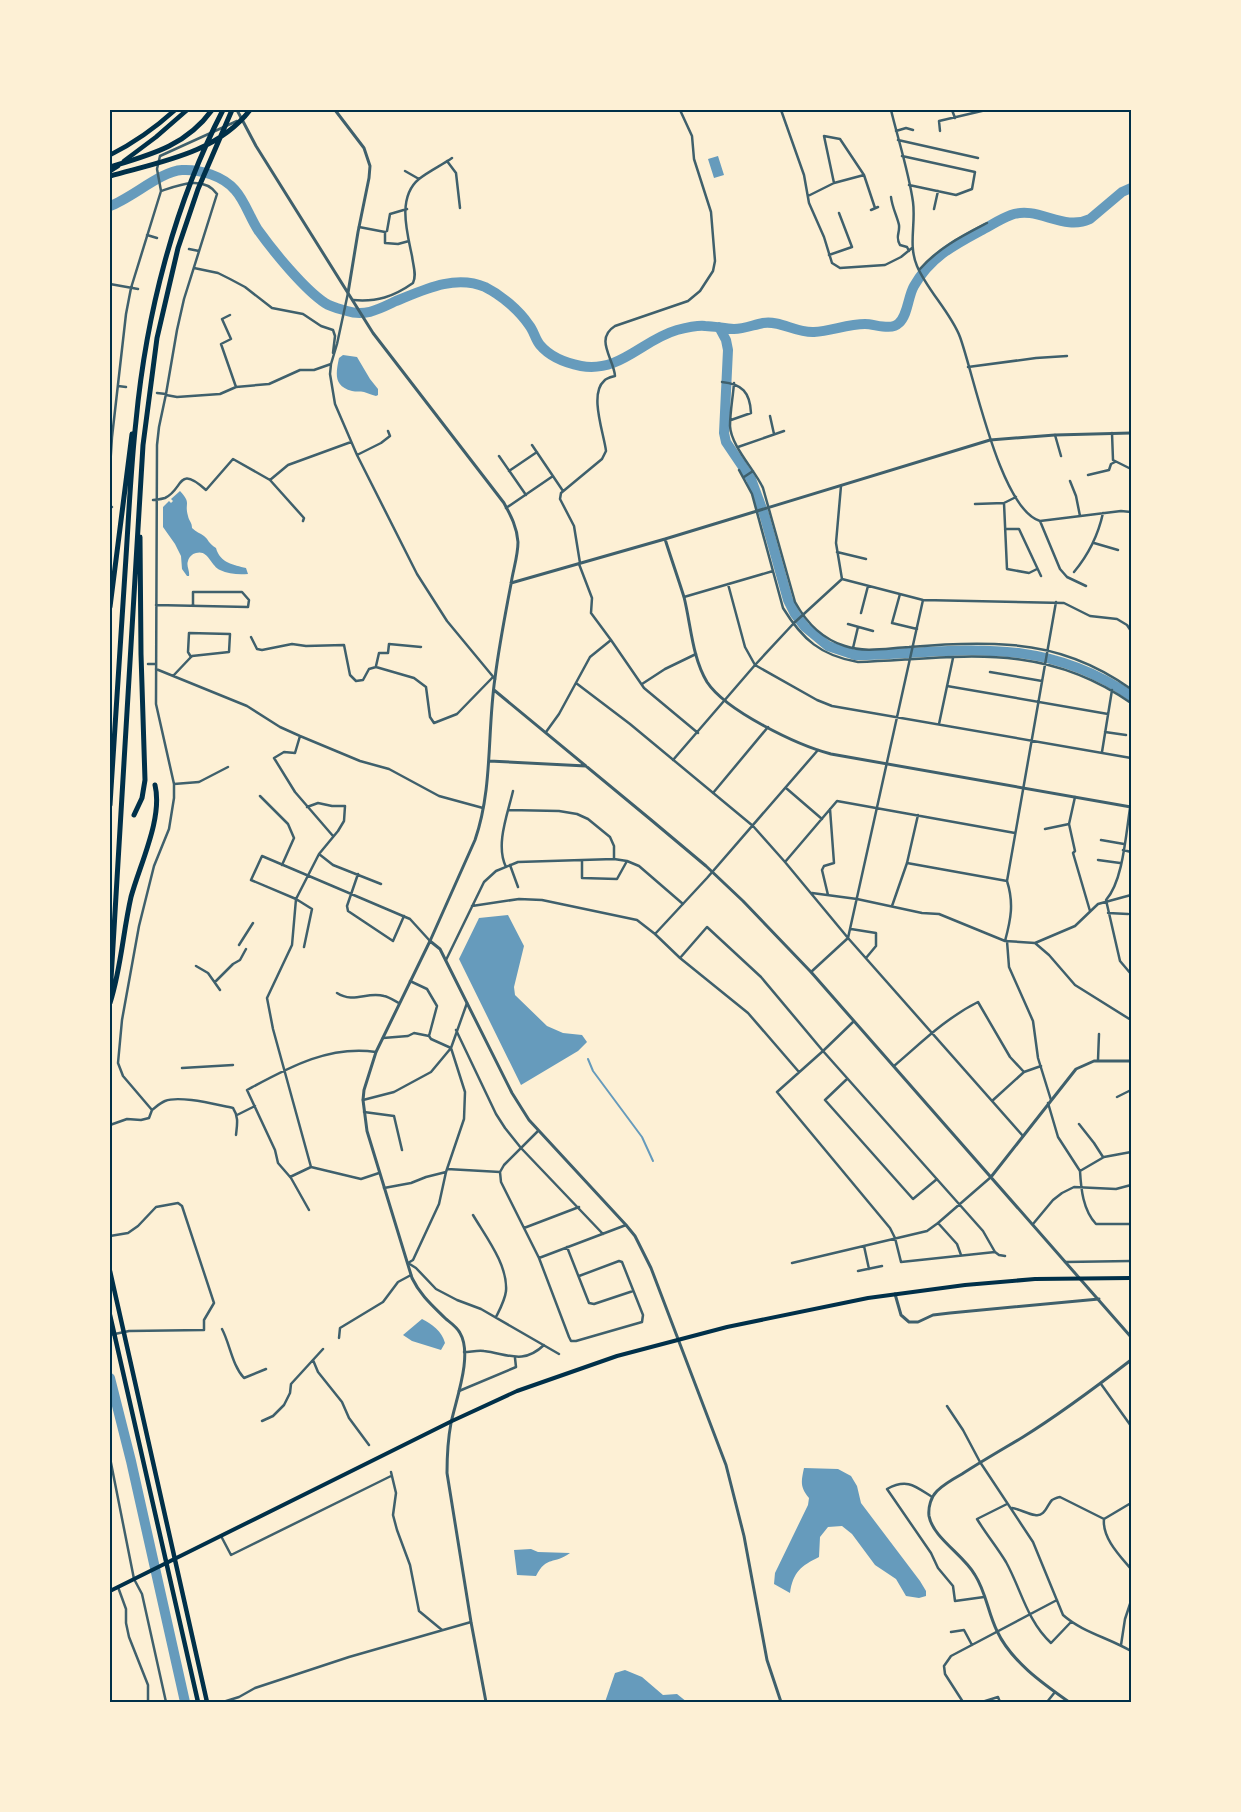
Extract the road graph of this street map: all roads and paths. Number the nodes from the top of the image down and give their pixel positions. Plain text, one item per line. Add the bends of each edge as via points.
1 (175, 110) edge
2 (187, 110) edge
3 (212, 110) edge
4 (223, 110) edge
5 (232, 110) edge
6 (237, 110) edge
7 (250, 110) edge
8 (335, 110) edge
9 (680, 110) edge
10 (781, 110) edge
11 (891, 110) edge
12 (952, 110) edge
13 (986, 110) edge
14 (242, 118) junction
15 (954, 118) junction
16 (913, 130) dead end
17 (896, 131) junction
18 (940, 132) dead end
19 (898, 140) junction
20 (110, 155) edge
21 (902, 156) junction
22 (452, 158) dead end
23 (978, 158) dead end
24 (447, 161) junction
25 (110, 169) edge
26 (405, 171) dead end
27 (864, 175) junction
28 (110, 176) edge
29 (419, 179) junction
30 (834, 183) junction
31 (909, 185) junction
32 (162, 191) junction
33 (938, 191) junction
34 (808, 196) junction
35 (891, 197) dead end
36 (878, 207) dead end
37 (460, 208) dead end
38 (407, 209) junction
39 (934, 209) dead end
40 (840, 213) dead end
41 (987, 223) dead end
42 (359, 227) junction
43 (385, 232) junction
44 (147, 235) junction
45 (157, 238) dead end
46 (409, 241) junction
47 (912, 248) junction
48 (190, 249) dead end
49 (909, 250) junction
50 (199, 252) junction
51 (829, 255) junction
52 (194, 268) junction
53 (920, 271) junction
54 (110, 284) edge
55 (131, 288) junction
56 (138, 289) dead end
57 (348, 293) junction
58 (179, 298) dead end
59 (184, 299) junction
60 (353, 300) junction
61 (230, 316) dead end
62 (334, 355) junction
63 (1067, 356) dead end
64 (330, 364) junction
65 (968, 366) junction
66 (722, 382) dead end
67 (734, 383) junction
68 (117, 386) junction
69 (126, 387) dead end
70 (236, 387) junction
71 (157, 393) dead end
72 (166, 395) junction
73 (770, 416) dead end
74 (731, 420) junction
75 (136, 422) junction
76 (784, 431) dead end
77 (388, 432) dead end
78 (1131, 432) edge
79 (1112, 433) junction
80 (774, 434) junction
81 (1055, 435) junction
82 (990, 440) junction
83 (351, 442) junction
84 (532, 445) dead end
85 (738, 447) junction
86 (537, 452) junction
87 (357, 455) junction
88 (499, 456) dead end
89 (1061, 456) dead end
90 (1115, 462) junction
91 (110, 468) edge
92 (1131, 469) edge
93 (740, 470) dead end
94 (754, 470) junction
95 (509, 471) junction
96 (1088, 475) dead end
97 (553, 476) junction
98 (744, 477) junction
99 (270, 480) junction
100 (1070, 481) dead end
101 (140, 486) junction
102 (841, 486) junction
103 (563, 491) junction
104 (526, 495) junction
105 (1016, 496) junction
106 (153, 500) dead end
107 (158, 500) junction
108 (1004, 503) junction
109 (975, 504) dead end
110 (506, 508) junction
111 (768, 508) junction
112 (756, 512) junction
113 (1131, 512) edge
114 (1103, 513) junction
115 (1080, 516) junction
116 (303, 521) dead end
117 (1040, 521) junction
118 (1005, 529) junction
119 (664, 539) junction
120 (1094, 543) junction
121 (1118, 550) dead end
122 (837, 552) junction
123 (866, 559) dead end
124 (579, 564) junction
125 (1037, 569) junction
126 (773, 571) junction
127 (1074, 572) dead end
128 (1041, 576) dead end
129 (842, 579) junction
130 (511, 583) junction
131 (728, 584) junction
132 (868, 586) junction
133 (1086, 586) dead end
134 (900, 594) junction
135 (684, 597) junction
136 (923, 600) junction
137 (1056, 602) junction
138 (156, 605) junction
139 (193, 606) junction
140 (110, 607) edge
141 (861, 613) dead end
142 (802, 614) junction
143 (793, 624) junction
144 (848, 624) dead end
145 (858, 627) junction
146 (917, 629) junction
147 (873, 631) dead end
148 (1131, 631) edge
149 (251, 637) dead end
150 (611, 640) junction
151 (421, 647) dead end
152 (914, 647) junction
153 (853, 648) junction
154 (1048, 650) junction
155 (696, 654) junction
156 (191, 657) junction
157 (953, 658) junction
158 (911, 660) junction
159 (1045, 663) junction
160 (148, 664) dead end
161 (155, 664) junction
162 (755, 665) junction
163 (376, 667) junction
164 (156, 669) junction
165 (990, 672) dead end
166 (172, 676) junction
167 (494, 678) junction
168 (1042, 681) junction
169 (576, 683) junction
170 (642, 684) junction
171 (947, 686) junction
172 (1131, 688) edge
173 (494, 690) junction
174 (1112, 690) junction
175 (725, 701) junction
176 (1038, 702) junction
177 (1131, 703) edge
178 (1108, 714) junction
179 (897, 716) junction
180 (939, 724) junction
181 (768, 727) junction
182 (546, 732) junction
183 (698, 732) junction
184 (1105, 732) junction
185 (1126, 735) dead end
186 (300, 736) junction
187 (1031, 740) junction
188 (818, 750) junction
189 (1102, 752) junction
190 (1131, 758) edge
191 (674, 760) junction
192 (489, 761) junction
193 (887, 764) junction
194 (587, 766) junction
195 (228, 767) dead end
196 (174, 784) junction
197 (156, 785) dead end
198 (786, 788) junction
199 (1023, 788) junction
200 (512, 790) dead end
201 (713, 793) junction
202 (260, 796) dead end
203 (1075, 797) junction
204 (1131, 802) edge
205 (110, 805) edge
206 (307, 807) junction
207 (1131, 807) edge
208 (484, 809) junction
209 (830, 809) junction
210 (509, 810) junction
211 (878, 810) junction
212 (134, 815) dead end
213 (918, 815) junction
214 (822, 819) junction
215 (1069, 824) junction
216 (752, 826) junction
217 (1045, 828) dead end
218 (1015, 833) junction
219 (333, 836) junction
220 (1101, 840) dead end
221 (1124, 844) junction
222 (1122, 850) junction
223 (1131, 852) edge
224 (318, 854) junction
225 (614, 859) junction
226 (582, 860) junction
227 (627, 860) junction
228 (1098, 860) dead end
229 (785, 862) junction
230 (907, 863) junction
231 (1120, 863) junction
232 (282, 865) junction
233 (508, 866) junction
234 (712, 872) junction
235 (358, 874) junction
236 (307, 876) junction
237 (1007, 881) junction
238 (381, 884) dead end
239 (518, 887) dead end
240 (811, 893) junction
241 (351, 894) junction
242 (1131, 895) edge
243 (828, 896) junction
244 (857, 899) junction
245 (296, 900) junction
246 (1106, 900) junction
247 (683, 904) junction
248 (472, 906) junction
249 (892, 906) junction
250 (1090, 911) junction
251 (1108, 913) junction
252 (1128, 914) dead end
253 (404, 916) junction
254 (252, 923) dead end
255 (851, 929) junction
256 (655, 934) junction
257 (848, 938) junction
258 (430, 941) junction
259 (1006, 941) junction
260 (1035, 944) junction
261 (239, 945) dead end
262 (304, 947) dead end
263 (246, 949) dead end
264 (680, 958) junction
265 (866, 958) junction
266 (446, 960) junction
267 (196, 966) dead end
268 (810, 972) junction
269 (1131, 974) edge
270 (410, 981) junction
271 (215, 982) junction
272 (220, 990) dead end
273 (337, 993) dead end
274 (110, 996) edge
275 (399, 1003) junction
276 (467, 1003) junction
277 (110, 1004) edge
278 (1131, 1020) edge
279 (853, 1022) junction
280 (456, 1030) junction
281 (932, 1032) junction
282 (1099, 1034) dead end
283 (429, 1036) junction
284 (383, 1038) junction
285 (451, 1048) junction
286 (823, 1051) junction
287 (376, 1052) junction
288 (1098, 1060) junction
289 (1131, 1061) edge
290 (234, 1065) dead end
291 (1040, 1066) junction
292 (182, 1068) dead end
293 (893, 1068) junction
294 (285, 1070) junction
295 (800, 1072) junction
296 (1024, 1072) junction
297 (847, 1079) junction
298 (1131, 1090) edge
299 (1117, 1097) dead end
300 (363, 1100) junction
301 (992, 1101) junction
302 (1050, 1101) junction
303 (255, 1106) junction
304 (152, 1110) junction
305 (364, 1112) junction
306 (237, 1116) junction
307 (1079, 1124) dead end
308 (110, 1125) edge
309 (538, 1131) junction
310 (236, 1135) dead end
311 (1023, 1136) junction
312 (521, 1148) junction
313 (402, 1150) dead end
314 (1131, 1152) edge
315 (1104, 1157) junction
316 (311, 1167) junction
317 (447, 1171) junction
318 (1080, 1171) junction
319 (500, 1172) junction
320 (380, 1173) junction
321 (290, 1177) junction
322 (991, 1177) junction
323 (937, 1179) junction
324 (1080, 1186) junction
325 (1131, 1186) edge
326 (384, 1188) junction
327 (959, 1204) junction
328 (579, 1207) junction
329 (309, 1210) dead end
330 (473, 1215) dead end
331 (938, 1223) junction
332 (1033, 1224) junction
333 (1131, 1224) edge
334 (626, 1225) junction
335 (524, 1228) junction
336 (603, 1234) junction
337 (110, 1236) edge
338 (895, 1238) junction
339 (864, 1246) junction
340 (567, 1247) junction
341 (996, 1252) junction
342 (961, 1255) junction
343 (1005, 1256) dead end
344 (539, 1258) junction
345 (1131, 1261) edge
346 (1064, 1262) junction
347 (408, 1263) junction
348 (792, 1263) dead end
349 (882, 1266) dead end
350 (869, 1269) junction
351 (110, 1271) edge
352 (858, 1271) dead end
353 (411, 1275) junction
354 (579, 1276) junction
355 (1131, 1278) edge
356 (633, 1291) junction
357 (895, 1294) junction
358 (1099, 1299) junction
359 (110, 1316) edge
360 (496, 1317) junction
361 (222, 1329) dead end
362 (123, 1332) junction
363 (112, 1335) edge
364 (1131, 1337) edge
365 (339, 1338) dead end
366 (678, 1339) junction
367 (544, 1345) junction
368 (323, 1349) dead end
369 (464, 1352) junction
370 (559, 1354) dead end
371 (515, 1357) junction
372 (313, 1360) junction
373 (1131, 1360) edge
374 (266, 1369) dead end
375 (1101, 1384) junction
376 (459, 1391) junction
377 (947, 1406) dead end
378 (262, 1421) dead end
379 (452, 1421) junction
380 (1131, 1426) edge
381 (369, 1446) dead end
382 (110, 1458) edge
383 (980, 1462) junction
384 (391, 1472) dead end
385 (391, 1476) junction
386 (932, 1497) junction
387 (1131, 1503) edge
388 (1007, 1504) junction
389 (1012, 1508) junction
390 (1104, 1519) junction
391 (221, 1536) junction
392 (174, 1558) junction
393 (166, 1563) junction
394 (1131, 1569) edge
395 (134, 1579) junction
396 (118, 1587) junction
397 (110, 1591) edge
398 (984, 1597) junction
399 (1057, 1600) junction
400 (1131, 1600) edge
401 (1030, 1615) junction
402 (471, 1622) junction
403 (1071, 1622) junction
404 (442, 1630) junction
405 (951, 1632) dead end
406 (997, 1632) junction
407 (972, 1645) junction
408 (1121, 1645) junction
409 (1131, 1651) edge
410 (1054, 1692) junction
411 (148, 1702) edge
412 (166, 1702) edge
413 (198, 1702) edge
414 (207, 1702) edge
415 (223, 1702) edge
416 (486, 1702) edge
417 (782, 1702) edge
418 (963, 1702) edge
419 (982, 1702) edge
420 (1000, 1702) edge
421 (1047, 1702) edge
422 (1069, 1702) edge

1 - 20 main road via 154,129
2 - 25 main road via 136,154
3 - 25 highway via 198,126 171,146
4 - 75 highway via 179,215 161,278
5 - 101 highway via 188,218 169,282 156,338
6 - 14 street
7 - 28 highway via 236,126 208,145
8 - 42 street via 364,148 370,166
9 - 103 street via 692,136 694,159 711,212 713,271 700,291 688,301 612,328 606,336 605,344 615,376 604,380 599,387 600,424 606,452
10 - 34 street
11 - 17 street
12 - 15 street
13 - 15 street
14 - 32 street via 160,156 157,169
14 - 57 street via 256,146
15 - 18 street via 940,120
16 - 17 street
17 - 19 street
19 - 21 street
19 - 23 street
21 - 31 street
21 - 33 street via 975,172 972,189 956,195
22 - 24 street
24 - 29 street
24 - 37 street via 456,174
26 - 29 street
27 - 30 street
27 - 30 street via 840,139 824,136
27 - 36 street via 873,209
29 - 38 street via 407,196
30 - 34 street
31 - 33 street
31 - 47 street via 914,203
32 - 44 street
32 - 50 street via 186,183 204,184 217,194
33 - 39 street
34 - 51 street
35 - 49 street via 899,226 897,239
38 - 43 street via 390,214
38 - 46 street
40 - 51 street via 852,247
41 - 53 street via 948,244
42 - 43 street
42 - 57 street
43 - 46 street via 385,242 398,244
44 - 45 street
44 - 55 street
46 - 60 street via 415,273 413,283 376,300
47 - 49 street
47 - 53 street
48 - 50 street
49 - 51 street via 885,265 840,268 832,263
50 - 52 street
52 - 59 street
52 - 62 street via 230,278 272,308 303,314 333,330
53 - 65 street via 960,336
54 - 55 street
55 - 56 street
55 - 68 street
57 - 60 street
57 - 62 street
58 - 59 street
59 - 72 street
60 - 110 street via 368,325
61 - 70 street via 222,319 231,340 221,344
62 - 64 street
63 - 65 street
64 - 70 street via 314,370 300,370 270,384
64 - 83 street via 333,395
65 - 82 street
66 - 67 street
67 - 74 street
67 - 74 street via 749,398 751,413
68 - 69 street
68 - 91 street
70 - 72 street via 220,394
71 - 72 street
72 - 107 street via 157,445
73 - 80 street
74 - 85 street via 730,427
75 - 140 highway
75 - 205 highway
76 - 80 street
77 - 87 street via 390,436 381,443
78 - 79 street
79 - 81 street
79 - 90 street
80 - 85 street
81 - 82 street
81 - 89 street
82 - 102 street
82 - 105 street
83 - 87 street
83 - 99 street via 288,466
84 - 86 street
85 - 94 street
86 - 95 street
86 - 97 street
87 - 167 street via 417,574 447,621
88 - 95 street
90 - 92 street
90 - 96 street via 1109,470
93 - 98 street
94 - 98 street
94 - 111 street
95 - 104 street
97 - 103 street
97 - 104 street
98 - 112 street
99 - 107 street via 233,460 206,490 189,479
99 - 116 street via 304,518
100 - 115 street
101 - 212 highway via 144,780 142,798
101 - 274 highway
102 - 111 street
102 - 122 street
103 - 124 street via 560,499 574,526
104 - 110 street
105 - 108 street
105 - 117 street via 1030,516
106 - 107 street
107 - 138 street
108 - 109 street
108 - 118 street
110 - 130 street via 514,521 518,543
111 - 112 street
111 - 142 street via 795,602
112 - 119 street
112 - 126 street
113 - 114 street
114 - 115 street
114 - 120 street
115 - 117 street
117 - 133 street via 1060,569 1067,578
118 - 125 street via 1019,529
118 - 125 street via 1007,569 1030,573
119 - 124 street
119 - 135 street
120 - 121 street
120 - 127 street
122 - 123 street
122 - 129 street
124 - 130 street
124 - 150 street via 592,598 590,613
125 - 128 street
126 - 131 street
126 - 143 street via 784,608
129 - 132 street
129 - 142 street
130 - 167 street
131 - 135 street
131 - 162 street via 745,647
132 - 134 street
132 - 141 street
134 - 136 street
134 - 146 street via 892,623
135 - 155 street
136 - 137 street
136 - 146 street
137 - 148 street via 1064,602 1090,616 1117,619
137 - 154 street
138 - 139 street
138 - 161 street
139 - 139 street via 248,607 249,600 242,592 193,592
142 - 143 street
142 - 153 street via 824,637
143 - 158 street via 805,638 842,660
143 - 162 street
144 - 145 street
145 - 147 street
145 - 153 street
146 - 152 street
149 - 163 street via 257,649 292,644 344,645 350,675 356,681 363,680 369,669
150 - 169 street via 590,657
150 - 170 street
151 - 163 street via 390,644 388,653 379,653
152 - 153 street
152 - 154 street via 995,644
152 - 158 street
154 - 159 street
154 - 172 street via 1086,664
155 - 170 street
155 - 175 street via 707,682
156 - 156 street via 188,652 189,633 230,634 229,652
156 - 166 street
157 - 158 street
157 - 159 street via 1000,656
157 - 171 street
158 - 179 street
159 - 168 street
159 - 174 street via 1082,675
160 - 161 street
161 - 164 street
162 - 175 street
162 - 179 street via 832,706
163 - 167 street via 414,678 426,687 430,717 434,722 457,714
164 - 166 street
164 - 196 street via 157,712
165 - 168 street
166 - 186 street via 247,706
167 - 173 street
168 - 176 street
169 - 182 street
169 - 191 street
170 - 183 street
171 - 176 street
171 - 180 street
173 - 182 street
173 - 192 street
174 - 177 street
174 - 178 street
175 - 181 street
175 - 183 street
176 - 178 street
176 - 187 street
178 - 184 street
179 - 180 street
179 - 193 street
180 - 187 street
181 - 188 street via 792,741
181 - 201 street
182 - 194 street
183 - 191 street
184 - 185 street
184 - 189 street
186 - 206 street via 295,753 284,752 274,758
186 - 208 street via 360,761 389,769 439,796
187 - 189 street
187 - 199 street
188 - 193 street
188 - 198 street
189 - 190 street
191 - 201 street
192 - 194 street
192 - 208 street
193 - 199 street
193 - 211 street
194 - 234 street
195 - 196 street via 199,782
196 - 304 street via 169,829 154,866 128,977 118,1063 123,1076
197 - 277 highway via 156,819 131,898
198 - 214 street
198 - 216 street
199 - 203 street
199 - 218 street
200 - 210 street
201 - 216 street
202 - 232 street via 285,820 294,838
203 - 207 street
203 - 215 street
204 - 207 street
206 - 219 street
206 - 219 street via 318,803 345,806 344,821
207 - 221 street
208 - 258 street via 475,840
209 - 211 street via 837,801
209 - 214 street
209 - 243 street via 834,863 822,870
210 - 225 street via 559,811 588,819 610,837
210 - 233 street via 501,843 502,860
211 - 213 street
211 - 244 street
213 - 218 street
213 - 230 street
214 - 229 street
215 - 217 street
215 - 250 street via 1073,853
216 - 229 street
216 - 234 street
218 - 237 street
219 - 224 street
220 - 221 street
221 - 222 street
222 - 223 street
222 - 231 street
224 - 235 street via 333,865
224 - 236 street
225 - 226 street
225 - 227 street
226 - 227 street via 582,878 617,879
226 - 233 street via 518,862
227 - 247 street via 640,866
228 - 231 street
229 - 240 street
230 - 237 street
230 - 249 street
231 - 246 street via 1115,886
232 - 236 street
232 - 245 street via 262,856 251,880
233 - 239 street
233 - 248 street via 484,882
234 - 247 street
234 - 268 street
235 - 238 street
235 - 241 street
236 - 241 street
236 - 245 street
237 - 259 street via 1012,912
240 - 243 street
240 - 257 street
241 - 253 street
241 - 253 street via 348,911 393,941
242 - 246 street
243 - 244 street
244 - 249 street
244 - 255 street
245 - 262 street via 312,908
245 - 294 street via 292,945 267,998
246 - 250 street
246 - 251 street
247 - 256 street
248 - 256 street via 519,899 542,900 637,920
248 - 266 street
249 - 259 street via 939,914
250 - 260 street via 1075,926
251 - 252 street
251 - 269 street via 1120,961
253 - 258 street via 410,918
254 - 261 street
255 - 257 street
255 - 265 street via 876,933 876,946
256 - 264 street
257 - 265 street
257 - 268 street
258 - 266 street
258 - 270 street
259 - 260 street
259 - 291 street via 1008,967 1033,1021
260 - 278 street via 1075,985
263 - 271 street via 240,960
264 - 286 street via 707,928 761,978
264 - 295 street via 748,1013
265 - 281 street
266 - 276 street
267 - 271 street
268 - 279 street
270 - 275 street
270 - 283 street via 426,989 437,1006
271 - 272 street
273 - 275 street via 350,999 384,996
275 - 284 street
276 - 280 street
276 - 309 street via 512,1093
279 - 286 street
279 - 293 street
280 - 285 street
280 - 312 street via 496,1114
281 - 293 street
281 - 296 street via 978,1002 1010,1057
281 - 301 street
282 - 288 street
283 - 284 street via 414,1033
283 - 285 street
284 - 287 street
285 - 300 street via 431,1072 394,1092
285 - 317 street via 465,1092 464,1119
286 - 295 street
286 - 297 street
287 - 294 street via 360,1050 325,1055
287 - 300 street
288 - 289 street
288 - 302 street via 1076,1069
290 - 292 street
291 - 296 street
291 - 302 street
293 - 322 street
294 - 303 street via 247,1090
294 - 316 street
295 - 338 street via 777,1092
296 - 301 street
297 - 323 street
297 - 323 street via 825,1100 913,1199
298 - 299 street
300 - 305 street
301 - 311 street
302 - 311 street
302 - 318 street via 1058,1137
303 - 306 street
303 - 321 street via 278,1163
304 - 306 street via 166,1101 198,1101 233,1108
304 - 308 street via 149,1118 128,1119
305 - 313 street via 394,1116
305 - 320 street
306 - 310 street
307 - 315 street
309 - 312 street
309 - 334 street
311 - 322 street
312 - 319 street
312 - 328 street
314 - 315 street
315 - 318 street
316 - 320 street via 361,1178
316 - 321 street
317 - 319 street
317 - 326 street via 411,1184
317 - 347 street via 439,1204 413,1260
318 - 324 street
319 - 335 street via 501,1182
320 - 326 street
321 - 329 street
322 - 327 street
322 - 332 street
323 - 327 street
324 - 325 street via 1116,1189
324 - 332 street via 1053,1200
324 - 333 street via 1089,1216 1096,1224
326 - 347 street
327 - 331 street
327 - 341 street via 983,1231
328 - 335 street
328 - 336 street
330 - 360 street via 498,1258 506,1280 505,1297
331 - 338 street via 927,1230
331 - 342 street via 957,1244
332 - 346 street
334 - 336 street
334 - 366 street via 651,1268
335 - 344 street
336 - 340 street
337 - 362 street via 128,1233 156,1207 182,1206 214,1303 204,1320 204,1330
338 - 339 street
338 - 342 street via 901,1262
339 - 348 street
339 - 350 street
340 - 344 street
340 - 354 street
341 - 342 street
341 - 343 street
344 - 356 street via 571,1341 642,1322 643,1315
345 - 346 street
346 - 358 street
347 - 353 street
347 - 360 street via 436,1289
349 - 350 street
350 - 352 street
351 - 362 main road
353 - 365 street via 398,1282 383,1302 340,1328
353 - 369 street via 424,1298 460,1332
354 - 356 street via 589,1303
354 - 356 street via 619,1261
355 - 357 main road via 1035,1280
357 - 358 street via 901,1315 909,1322 918,1322 933,1315
357 - 366 main road
358 - 364 street
359 - 363 main road
360 - 367 street
361 - 374 street via 238,1372 244,1378
362 - 363 street
362 - 392 main road
363 - 393 main road
366 - 379 main road via 617,1356 517,1391
366 - 417 street via 726,1465 744,1536 767,1660
367 - 370 street
367 - 371 street via 532,1354
368 - 372 street
369 - 371 street via 483,1351
369 - 376 street
371 - 376 street via 516,1367
372 - 378 street via 292,1384 284,1405
372 - 381 street
373 - 375 street
375 - 380 street
375 - 383 street via 1025,1436
376 - 379 street
377 - 383 street
379 - 391 main road
379 - 402 street via 447,1458 448,1488
382 - 395 street
383 - 386 street
383 - 388 street
384 - 385 street
385 - 391 street via 231,1555
385 - 404 street via 396,1493 393,1515 410,1566 419,1611
386 - 398 street via 929,1516 934,1528 976,1575
386 - 398 street via 914,1486 898,1483 887,1489 953,1586 955,1601
387 - 390 street
388 - 389 street
388 - 401 street via 978,1519 1005,1561
389 - 390 street via 1040,1514 1052,1500 1060,1497
389 - 399 street via 1033,1542
390 - 394 street via 1113,1546
391 - 392 main road
392 - 393 main road
392 - 414 main road
393 - 395 main road
393 - 413 main road
395 - 396 main road
395 - 412 street via 142,1594
396 - 397 main road
396 - 411 street via 126,1609 130,1637 148,1685
398 - 406 street
399 - 401 street
399 - 403 street
400 - 408 street
401 - 403 street via 1040,1634 1050,1643
401 - 406 street
402 - 404 street
402 - 416 street
403 - 408 street
404 - 415 street via 349,1657
405 - 407 street via 964,1630
406 - 407 street
406 - 410 street via 1018,1661
407 - 418 street via 951,1656 944,1666 945,1674
408 - 409 street
410 - 421 street
410 - 422 street
419 - 420 street via 998,1697

